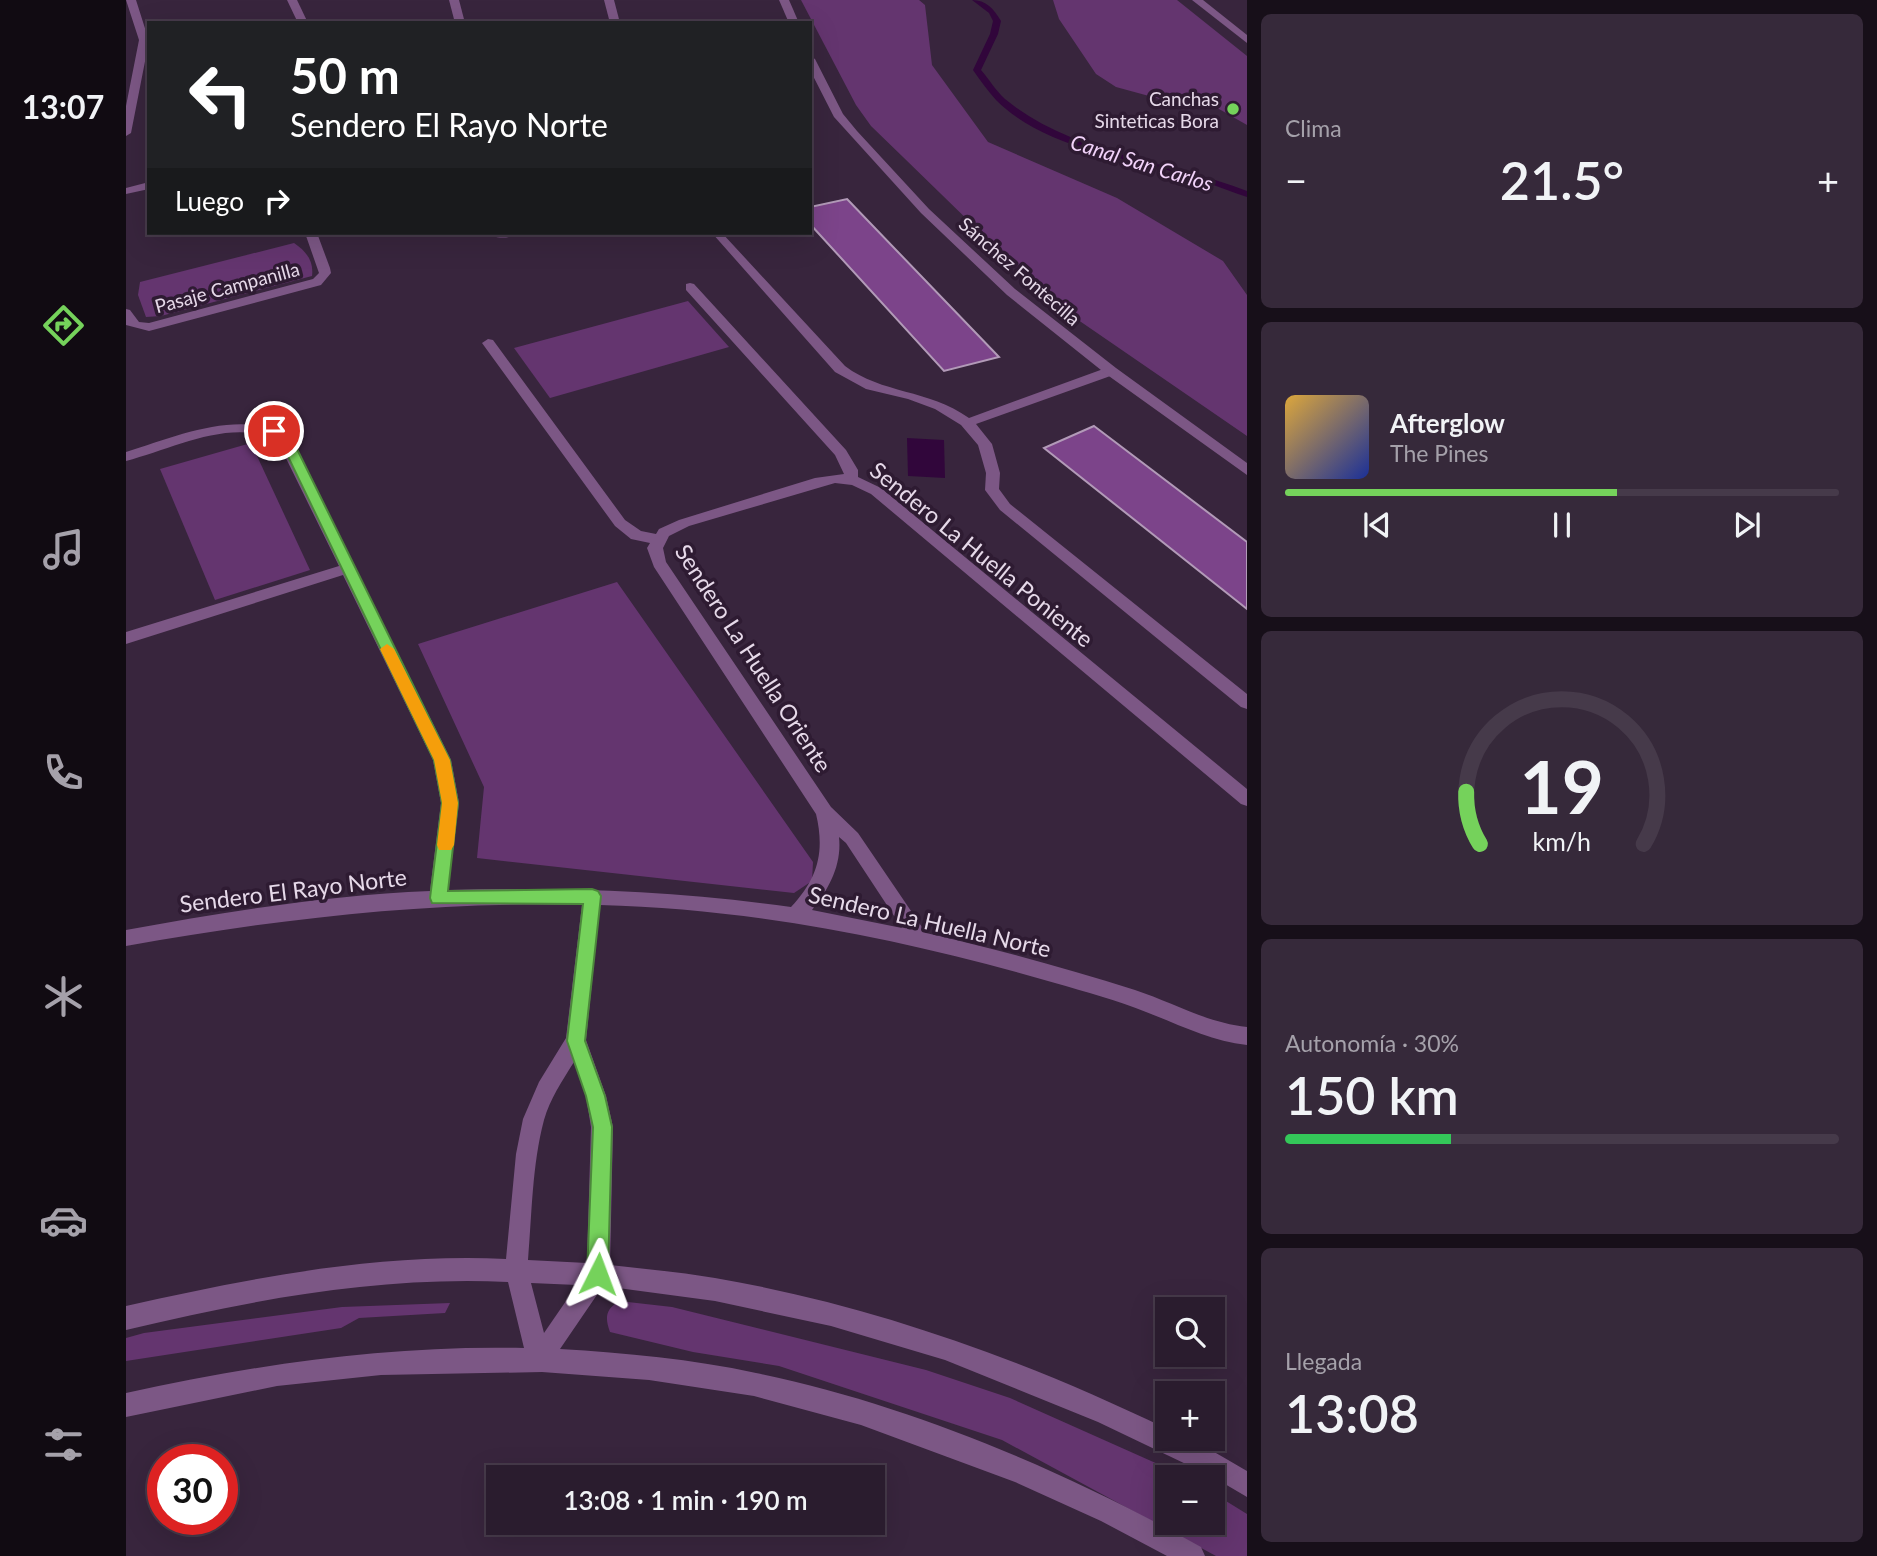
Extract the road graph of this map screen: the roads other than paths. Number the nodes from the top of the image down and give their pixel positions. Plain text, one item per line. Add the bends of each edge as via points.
1 (131, 0) edge
2 (292, 0) edge
3 (454, 0) edge
4 (609, 0) edge
5 (784, 0) edge
6 (1197, 0) edge
7 (302, 21) edge
8 (459, 21) edge
9 (614, 21) edge
10 (793, 21) edge
11 (1247, 28) edge
12 (1235, 31) junction
13 (1247, 40) edge
14 (812, 63) edge
15 (126, 133) edge
16 (147, 186) edge
17 (126, 191) edge
18 (312, 235) edge
19 (718, 235) edge
20 (690, 287) dead end
21 (126, 313) edge
22 (488, 343) dead end
23 (1111, 371) junction
24 (967, 423) junction
25 (126, 457) edge
26 (1247, 470) edge
27 (851, 479) junction
28 (658, 540) junction
29 (348, 568) junction
30 (126, 638) edge
31 (1247, 703) edge
32 (1247, 799) edge
33 (825, 812) junction
34 (592, 896) junction
35 (438, 898) junction
36 (796, 915) junction
37 (126, 938) edge
38 (920, 939) junction
39 (1246, 1036) edge
40 (576, 1041) junction
41 (516, 1268) junction
42 (598, 1274) junction
43 (126, 1318) edge
44 (539, 1360) junction
45 (126, 1405) edge
46 (1247, 1485) edge
47 (1192, 1556) edge

1 - 15 street via 144,40
2 - 7 street
3 - 8 street
4 - 9 street
5 - 10 street
6 - 12 street
11 - 12 street
12 - 13 street
14 - 23 street, Sánchez Fontecilla via 838,115 925,211 1011,292
16 - 17 street
18 - 21 street, Pasaje Campanilla via 324,268 322,278 309,285 140,327 128,321
19 - 24 street via 856,383 925,400
20 - 27 street, Sendero La Huella Poniente via 841,453
22 - 28 street, Sendero La Huella Oriente via 620,523 636,535
23 - 24 street
23 - 26 street, Sánchez Fontecilla
24 - 31 street via 991,452 992,490 1005,507
25 - 29 street via 224,429 262,426 283,437 288,445
27 - 28 street via 820,481 684,523
27 - 32 street, Sendero La Huella Poniente via 876,491
28 - 33 street, Sendero La Huella Oriente via 655,556 659,563
29 - 30 street
29 - 35 street via 442,760 450,803
33 - 36 street, Sendero La Huella Oriente via 831,842 827,872
33 - 38 street, Sendero La Huella Oriente via 852,838
34 - 35 street, Sendero El Rayo Norte
34 - 36 street, Sendero La Huella Norte
34 - 40 street
35 - 37 street, Sendero El Rayo Norte via 246,917
36 - 38 street, Sendero La Huella Norte
38 - 39 street, Sendero La Huella Norte via 1087,984
40 - 41 street via 534,1118
40 - 42 street via 602,1127
41 - 42 street
41 - 43 street via 429,1270 254,1289
41 - 44 street
42 - 44 street
42 - 46 street via 770,1300 931,1343 1122,1420
44 - 45 street via 434,1360 328,1368 220,1384
44 - 47 street via 672,1371 840,1406 1040,1479

